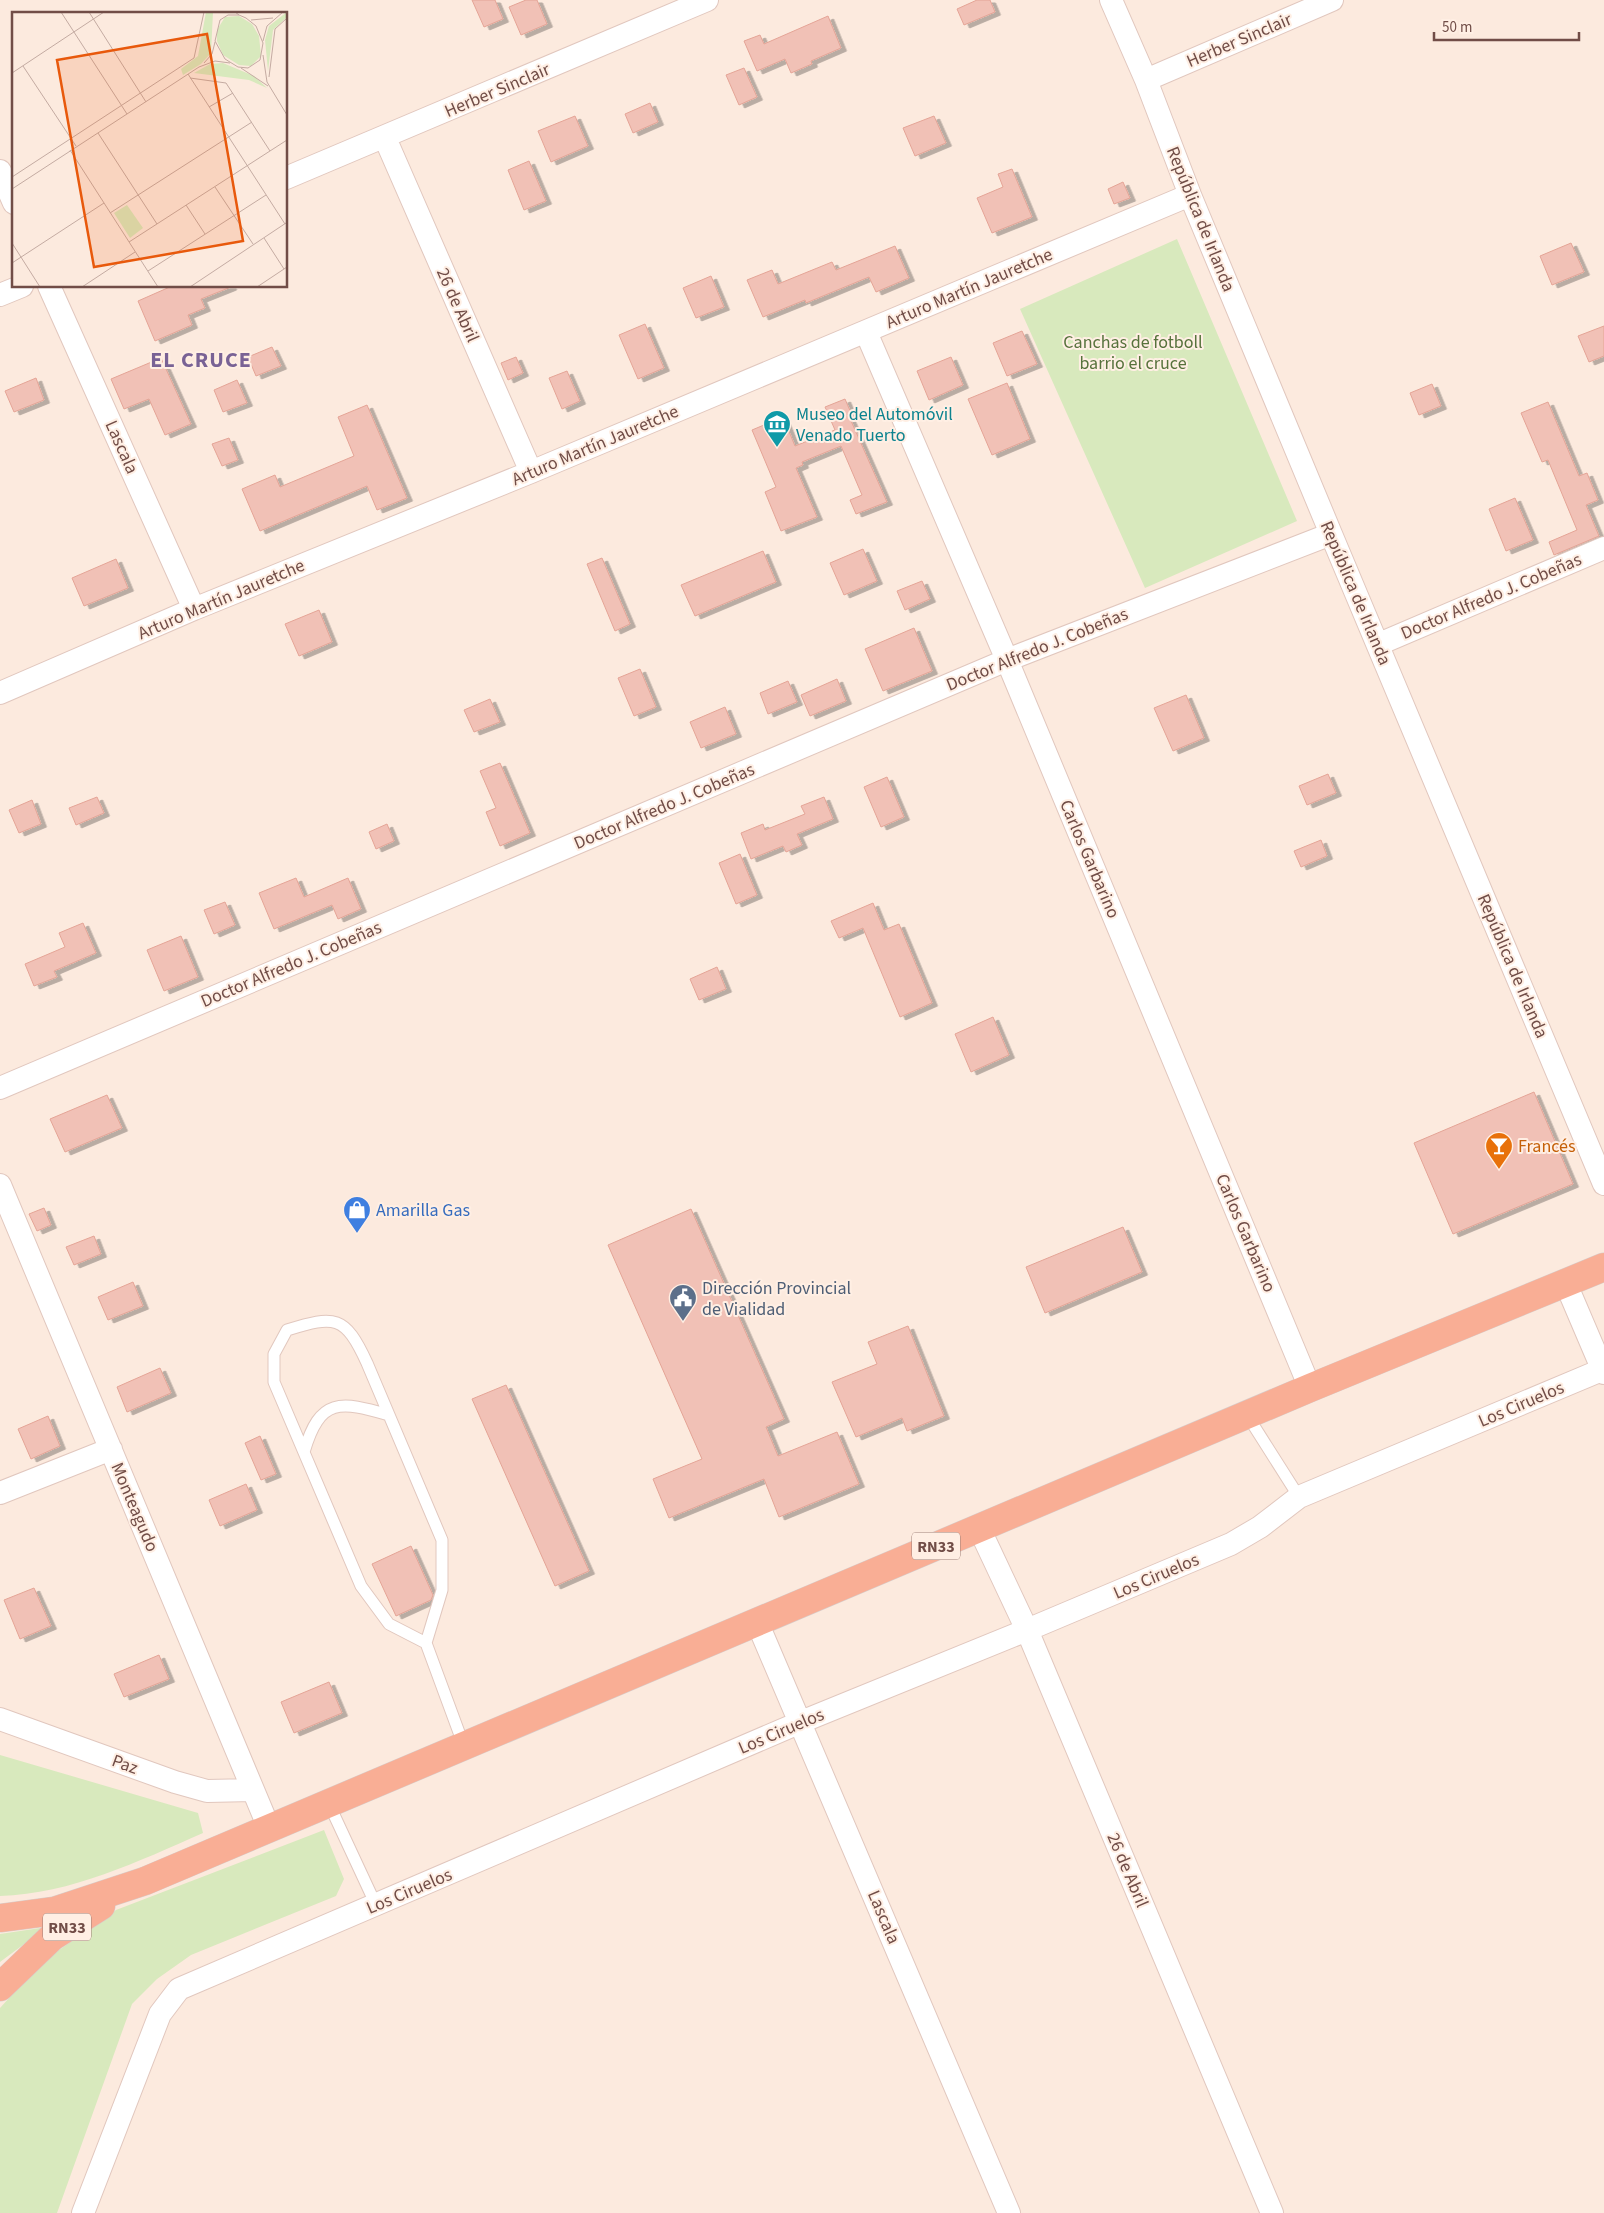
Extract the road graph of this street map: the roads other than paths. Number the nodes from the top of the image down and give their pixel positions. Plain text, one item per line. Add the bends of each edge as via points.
1 (706, 0) edge
2 (1111, 0) edge
3 (1332, 0) edge
4 (1146, 80) junction
5 (385, 138) junction
6 (0, 171) edge
7 (288, 177) edge
8 (1190, 195) junction
9 (12, 198) edge
10 (17, 288) edge
11 (50, 288) edge
12 (0, 295) edge
13 (866, 332) junction
14 (531, 472) junction
15 (1331, 534) junction
16 (1604, 548) edge
17 (194, 608) junction
18 (1379, 644) junction
19 (1007, 660) junction
20 (0, 693) edge
21 (0, 1088) edge
22 (1604, 1184) edge
23 (0, 1185) edge
24 (1604, 1267) edge
25 (1566, 1284) junction
26 (1604, 1371) edge
27 (1310, 1388) junction
28 (1247, 1414) junction
29 (389, 1415) junction
30 (110, 1450) junction
31 (304, 1452) junction
32 (0, 1493) edge
33 (1299, 1497) junction
34 (979, 1528) junction
35 (757, 1622) junction
36 (1027, 1630) junction
37 (426, 1643) junction
38 (0, 1719) edge
39 (801, 1722) junction
40 (464, 1746) junction
41 (253, 1790) junction
42 (329, 1804) junction
43 (269, 1828) junction
44 (145, 1881) junction
45 (376, 1905) junction
46 (0, 1918) edge
47 (0, 1987) edge
48 (83, 2213) edge
49 (1009, 2213) edge
50 (1272, 2213) edge

1 - 5 street, Herber Sinclair
2 - 4 street, República de Irlanda
3 - 4 street, Herber Sinclair
4 - 8 street, República de Irlanda
5 - 7 street, Herber Sinclair
5 - 14 street, 26 de Abril
6 - 9 street
8 - 13 street, Arturo Martín Jauretche
8 - 15 street, República de Irlanda
10 - 12 street
11 - 17 street, Lascala
13 - 14 street, Arturo Martín Jauretche
13 - 19 street, Carlos Garbarino
14 - 17 street, Arturo Martín Jauretche
15 - 18 street, República de Irlanda
15 - 19 street, Doctor Alfredo J. Cobeñas
16 - 18 street, Doctor Alfredo J. Cobeñas
17 - 20 street, Arturo Martín Jauretche
18 - 22 street, República de Irlanda
19 - 21 street, Doctor Alfredo J. Cobeñas
19 - 27 street, Carlos Garbarino
23 - 30 street, Monteagudo
24 - 25 highway, RN33
25 - 26 street
25 - 27 highway, RN33
26 - 33 street, Los Ciruelos
27 - 28 highway, RN33
28 - 33 lane
28 - 34 highway, RN33
29 - 31 lane via 357,1406 333,1407 320,1415 310,1431
29 - 31 lane via 355,1336 338,1322 317,1320 287,1330 274,1354 274,1382
29 - 37 lane via 442,1540 442,1590
30 - 32 street
30 - 41 street, Monteagudo
31 - 37 lane via 360,1586 389,1624
33 - 36 street, Los Ciruelos via 1260,1527 1231,1544
34 - 35 highway, RN33
34 - 36 street, 26 de Abril
35 - 39 street, Lascala
35 - 40 highway, RN33
36 - 39 street, Los Ciruelos
36 - 50 street, 26 de Abril
37 - 40 lane
38 - 41 street, Paz via 207,1791
39 - 45 street, Los Ciruelos
39 - 49 street, Lascala
40 - 42 highway, RN33
41 - 43 street, Monteagudo
42 - 43 highway, RN33
42 - 45 lane
43 - 44 highway, RN33
44 - 46 highway, RN33 via 54,1911
44 - 47 highway, RN33 via 52,1937
45 - 48 street, Los Ciruelos via 179,1989 160,2014

